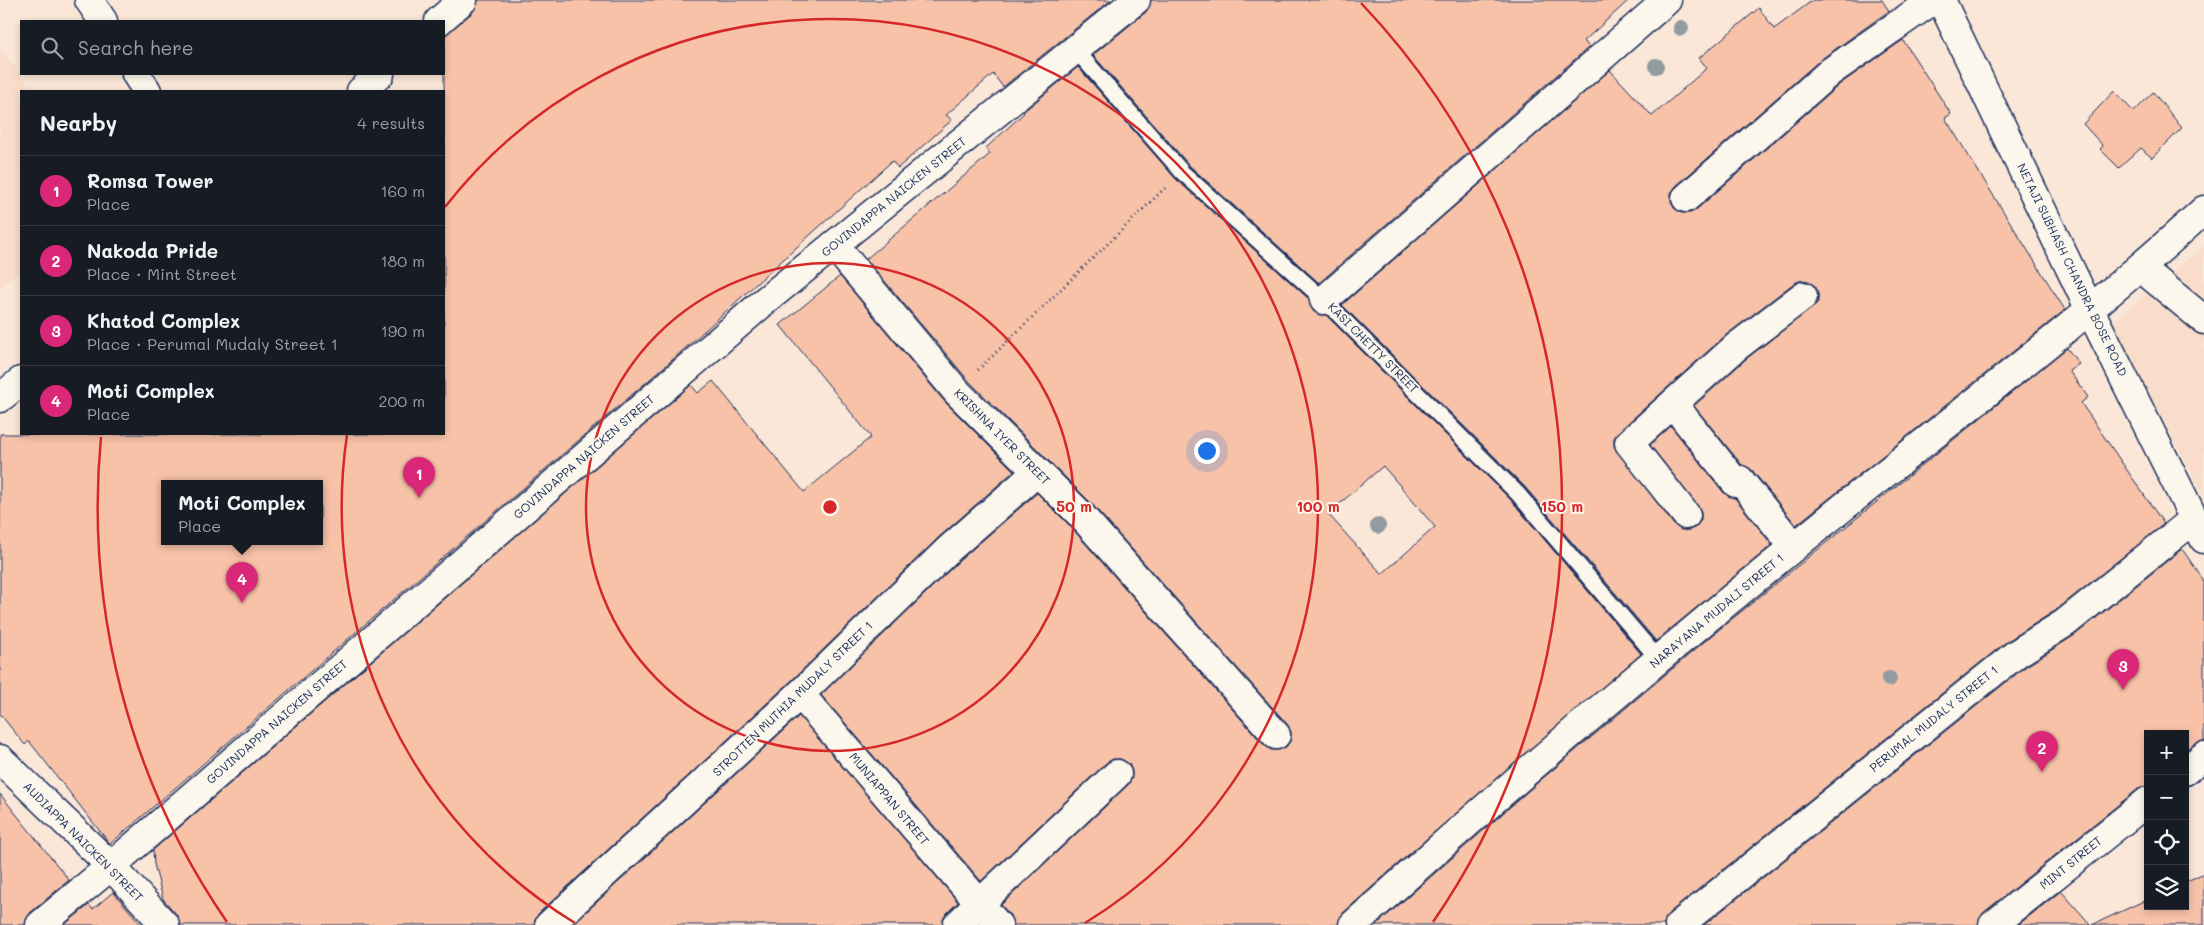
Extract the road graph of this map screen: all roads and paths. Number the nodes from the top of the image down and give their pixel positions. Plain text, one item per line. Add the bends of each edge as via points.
1 (463, 0) edge
2 (1136, 0) edge
3 (1667, 0) edge
4 (1933, 0) edge
5 (1941, 0) edge
6 (440, 20) edge
7 (1075, 49) junction
8 (137, 75) edge
9 (379, 75) edge
10 (146, 90) edge
11 (362, 90) edge
12 (1182, 172) junction
13 (1686, 198) dead end
14 (2204, 210) edge
15 (834, 245) junction
16 (2141, 268) junction
17 (1803, 296) dead end
18 (1324, 300) junction
19 (2090, 310) junction
20 (2204, 320) edge
21 (20, 382) edge
22 (957, 392) junction
23 (0, 398) edge
24 (1673, 404) junction
25 (1036, 472) junction
26 (1686, 515) dead end
27 (2199, 529) edge
28 (1794, 548) junction
29 (1658, 660) junction
30 (800, 694) junction
31 (1276, 735) dead end
32 (2204, 756) edge
33 (0, 759) edge
34 (2189, 768) edge
35 (1117, 774) dead end
36 (2144, 804) edge
37 (111, 866) junction
38 (979, 904) junction
39 (40, 925) edge
40 (165, 925) edge
41 (549, 925) edge
42 (957, 925) edge
43 (998, 925) edge
44 (1353, 925) edge
45 (1679, 925) edge
46 (1993, 925) edge

1 - 6 street
2 - 7 street, GOVINDAPPA NAICKEN STREET
3 - 18 street
4 - 13 street via 1830,72
5 - 19 street, NETAJI SUBHASH CHANDRA BOSE ROAD
7 - 12 lane, KASI CHETTY STREET
7 - 15 street, GOVINDAPPA NAICKEN STREET
8 - 10 street
9 - 11 street
12 - 18 lane, KASI CHETTY STREET
12 - 22 path
14 - 16 street, NARAYANA MUDALI STREET 1
15 - 22 street, KRISHNA IYER STREET
15 - 37 street, GOVINDAPPA NAICKEN STREET via 758,306
16 - 19 street, NARAYANA MUDALI STREET 1
16 - 20 street
17 - 24 street via 1736,347
18 - 29 lane, KASI CHETTY STREET via 1518,494
19 - 27 street, NETAJI SUBHASH CHANDRA BOSE ROAD
19 - 28 street, NARAYANA MUDALI STREET 1
21 - 23 street
22 - 25 street, KRISHNA IYER STREET
24 - 26 street via 1629,443
24 - 28 street via 1736,483 1740,480
25 - 30 street, STROTTEN MUTHIA MUDALY STREET 1 via 949,549
25 - 31 street, KRISHNA IYER STREET via 1079,513
27 - 45 street, PERUMAL MUDALY STREET 1 via 2016,654
28 - 29 street, NARAYANA MUDALI STREET 1
29 - 44 street, NARAYANA MUDALI STREET 1 via 1488,804
30 - 38 street, MUNIAPPAN STREET
30 - 41 street, STROTTEN MUTHIA MUDALY STREET 1
32 - 34 street
33 - 37 street, AUDIAPPA NAICKEN STREET
35 - 38 street
36 - 46 street, MINT STREET
37 - 39 street, GOVINDAPPA NAICKEN STREET
37 - 40 street, AUDIAPPA NAICKEN STREET
38 - 42 street
38 - 43 street, MUNIAPPAN STREET

